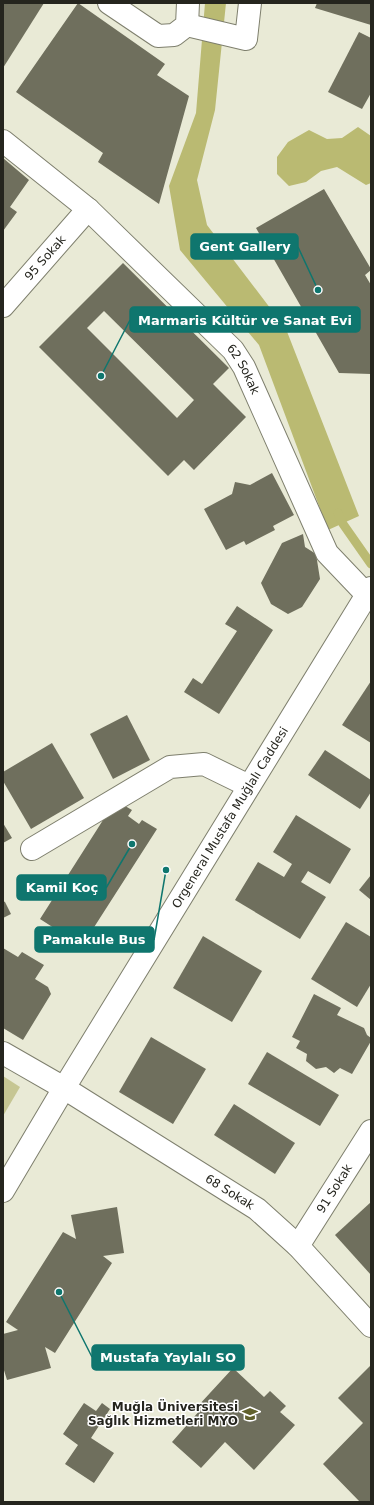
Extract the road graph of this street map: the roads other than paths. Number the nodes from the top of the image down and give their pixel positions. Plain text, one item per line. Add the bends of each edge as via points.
1 (109, 3) edge
2 (188, 3) edge
3 (250, 3) edge
4 (194, 27) junction
5 (3, 142) edge
6 (88, 210) junction
7 (3, 306) edge
8 (370, 592) edge
9 (249, 786) junction
10 (32, 849) dead end
11 (3, 1052) edge
12 (64, 1088) junction
13 (371, 1131) edge
14 (3, 1191) edge
15 (298, 1246) junction
16 (371, 1326) edge

1 - 4 street via 158,36 174,35
2 - 4 street
3 - 4 street via 246,39
5 - 6 street, 62 Sokak
6 - 7 street, 95 Sokak
6 - 8 street, 62 Sokak via 233,350 244,368 327,553
8 - 9 street, Orgeneral Mustafa Muğlalı Caddesi
9 - 10 street via 204,764 170,768
9 - 12 street, Orgeneral Mustafa Muğlalı Caddesi
11 - 12 street, 68 Sokak
12 - 14 street, Orgeneral Mustafa Muğlalı Caddesi
12 - 15 street, 68 Sokak via 257,1210
13 - 15 street, 91 Sokak
15 - 16 street, 68 Sokak

